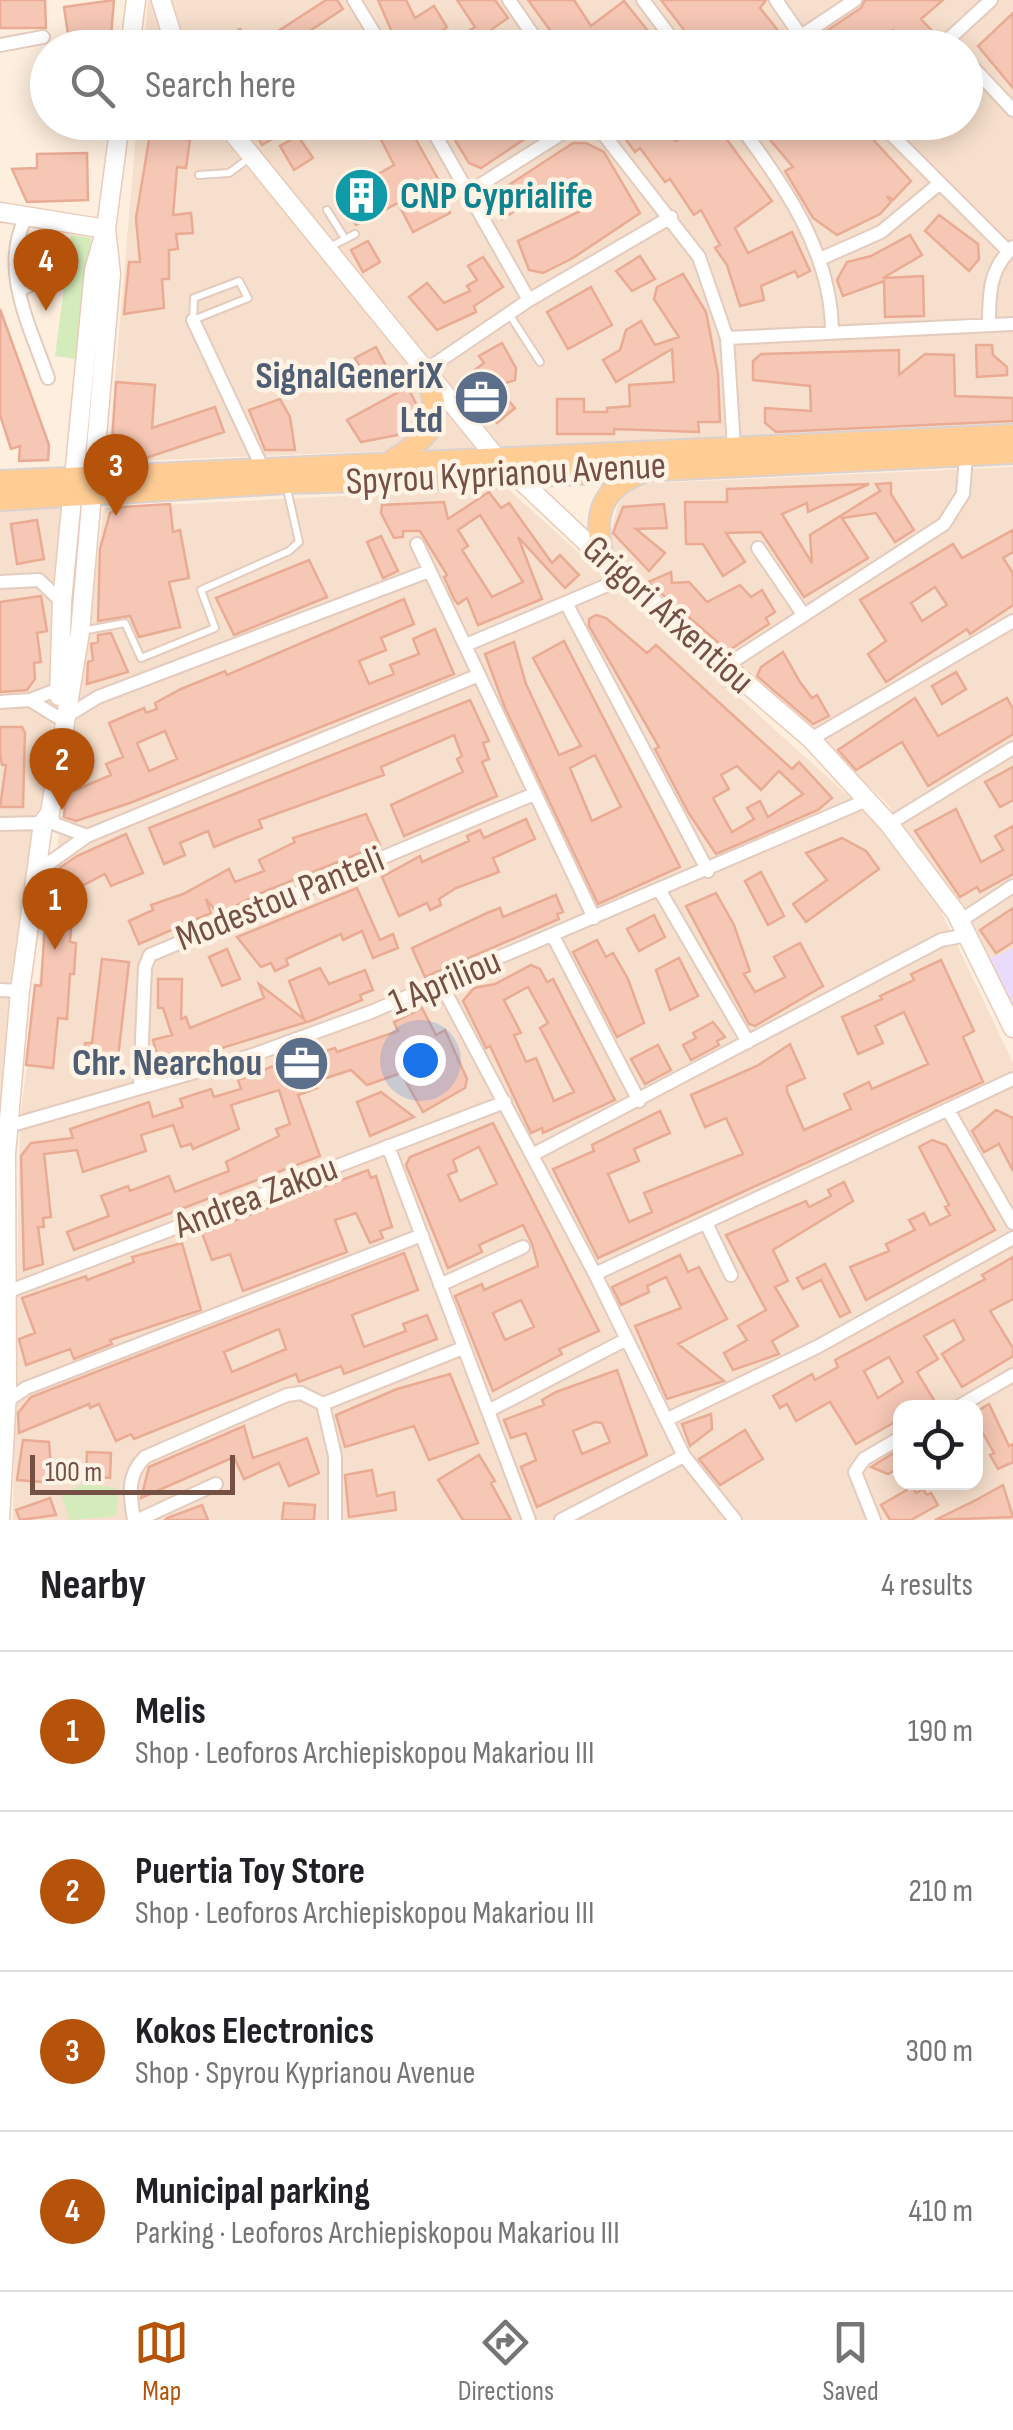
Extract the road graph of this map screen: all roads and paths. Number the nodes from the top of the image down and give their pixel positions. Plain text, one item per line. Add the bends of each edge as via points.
1 (136, 0) edge
2 (161, 0) edge
3 (354, 0) edge
4 (509, 0) edge
5 (643, 0) edge
6 (776, 0) edge
7 (856, 0) edge
8 (991, 0) edge
9 (132, 30) edge
10 (170, 30) edge
11 (372, 30) edge
12 (530, 30) edge
13 (666, 30) edge
14 (797, 30) edge
15 (820, 30) edge
16 (962, 30) edge
17 (30, 39) edge
18 (0, 45) edge
19 (983, 78) edge
20 (1013, 110) edge
21 (118, 140) edge
22 (237, 140) edge
23 (439, 140) edge
24 (552, 140) edge
25 (609, 140) edge
26 (748, 140) edge
27 (897, 140) edge
28 (250, 157) junction
29 (198, 175) dead end
30 (940, 183) junction
31 (470, 192) junction
32 (327, 210) dead end
33 (0, 212) edge
34 (671, 217) junction
35 (25, 219) junction
36 (106, 229) junction
37 (355, 234) dead end
38 (344, 237) junction
39 (1010, 249) edge
40 (326, 250) junction
41 (820, 258) junction
42 (38, 286) dead end
43 (18, 293) junction
44 (529, 300) junction
45 (509, 314) junction
46 (193, 320) junction
47 (1013, 324) edge
48 (989, 325) junction
49 (832, 330) junction
50 (728, 338) junction
51 (540, 362) dead end
52 (423, 372) junction
53 (48, 378) dead end
54 (1013, 435) edge
55 (734, 448) junction
56 (1013, 453) edge
57 (496, 456) junction
58 (966, 456) junction
59 (391, 461) junction
60 (262, 467) junction
61 (660, 467) junction
62 (516, 477) junction
63 (0, 481) edge
64 (286, 483) junction
65 (85, 484) junction
66 (0, 500) edge
67 (417, 544) dead end
68 (758, 548) dead end
69 (604, 560) junction
70 (429, 571) junction
71 (624, 578) junction
72 (0, 582) edge
73 (62, 602) junction
74 (566, 603) junction
75 (803, 614) junction
76 (1013, 621) edge
77 (80, 632) junction
78 (466, 646) junction
79 (724, 666) junction
80 (479, 675) junction
81 (65, 686) junction
82 (98, 697) junction
83 (30, 700) junction
84 (0, 702) edge
85 (63, 717) junction
86 (811, 739) junction
87 (1013, 748) edge
88 (534, 794) junction
89 (866, 800) junction
90 (46, 818) junction
91 (0, 824) edge
92 (889, 824) junction
93 (87, 836) junction
94 (708, 870) junction
95 (35, 872) junction
96 (1013, 886) edge
97 (660, 892) junction
98 (594, 918) junction
99 (961, 923) junction
100 (553, 936) junction
101 (941, 940) junction
102 (441, 984) junction
103 (0, 990) edge
104 (20, 991) junction
105 (1013, 1028) edge
106 (748, 1042) junction
107 (1013, 1079) edge
108 (140, 1088) junction
109 (639, 1101) junction
110 (506, 1102) junction
111 (948, 1110) junction
112 (9, 1126) junction
113 (388, 1146) junction
114 (532, 1155) junction
115 (3, 1202) edge
116 (706, 1223) junction
117 (1013, 1223) edge
118 (422, 1235) junction
119 (3, 1237) edge
120 (1013, 1238) edge
121 (523, 1247) dead end
122 (595, 1274) junction
123 (731, 1275) dead end
124 (440, 1285) junction
125 (7, 1292) junction
126 (627, 1339) junction
127 (464, 1348) junction
128 (7, 1376) junction
129 (1011, 1380) edge
130 (26, 1388) junction
131 (972, 1400) edge
132 (6, 1401) junction
133 (323, 1404) junction
134 (488, 1411) junction
135 (666, 1420) junction
136 (893, 1442) edge
137 (684, 1456) junction
138 (2, 1465) edge
139 (216, 1484) dead end
140 (0, 1520) edge
141 (136, 1520) edge
142 (335, 1520) edge
143 (529, 1520) edge
144 (560, 1520) edge
145 (735, 1520) edge
146 (874, 1520) edge

1 - 9 main road
2 - 10 main road
3 - 11 street
4 - 12 street
5 - 13 street
6 - 14 street
7 - 15 street
8 - 16 street
17 - 18 street
19 - 20 street
21 - 36 main road
22 - 28 main road, Grigori Afxentiou
23 - 31 street
24 - 31 street
25 - 34 street
26 - 41 street
27 - 30 street
28 - 29 lane via 229,173
28 - 40 main road, Grigori Afxentiou
30 - 39 street
30 - 41 street via 882,232
31 - 44 street
32 - 38 lane
33 - 35 main road
34 - 44 street
34 - 50 street via 699,258
35 - 36 main road
35 - 43 street via 13,240 10,270
36 - 65 main road via 94,270
37 - 38 lane
38 - 40 lane
39 - 48 street via 995,268
40 - 52 main road, Grigori Afxentiou
41 - 49 street
42 - 43 lane
43 - 53 street
44 - 45 street
45 - 51 lane
45 - 52 street
46 - 46 lane via 248,298 239,281 194,298
46 - 60 street
47 - 48 street
48 - 49 street
49 - 50 street
50 - 55 street
52 - 57 main road, Grigori Afxentiou
52 - 59 main road via 437,405 435,421
54 - 55 main road, Spyrou Kyprianou Avenue
55 - 57 main road, Spyrou Kyprianou Avenue
56 - 58 main road, Spyrou Kyprianou Avenue
57 - 59 main road, Spyrou Kyprianou Avenue
57 - 62 main road, Grigori Afxentiou
58 - 61 main road, Spyrou Kyprianou Avenue
58 - 75 street via 964,494 950,519
59 - 60 main road, Spyrou Kyprianou Avenue
60 - 65 main road, Spyrou Kyprianou Avenue
61 - 62 main road, Spyrou Kyprianou Avenue
61 - 69 main road via 621,481 602,505 598,535
62 - 64 main road, Spyrou Kyprianou Avenue
62 - 69 main road, Grigori Afxentiou
63 - 65 main road, Spyrou Kyprianou Avenue
64 - 65 main road, Spyrou Kyprianou Avenue
64 - 77 lane via 299,542 201,590 215,628 141,658 125,623
65 - 66 main road, Spyrou Kyprianou Avenue
65 - 73 main road
65 - 77 main road
67 - 70 street
68 - 75 street
69 - 71 main road, Grigori Afxentiou
70 - 78 street
70 - 82 street
71 - 74 street
71 - 79 main road, Grigori Afxentiou
72 - 73 street via 39,580
73 - 81 main road
74 - 78 street
74 - 94 street
75 - 79 street
76 - 86 street
77 - 81 main road
78 - 80 street
79 - 86 main road, Grigori Afxentiou
80 - 88 street
80 - 93 street
81 - 82 street
81 - 83 street
81 - 85 main road
82 - 85 street
83 - 84 street
83 - 85 street
85 - 90 main road
86 - 89 main road, Grigori Afxentiou
87 - 92 street
88 - 98 street
88 - 108 street, Modestou Panteli via 150,955
89 - 92 main road, Grigori Afxentiou
89 - 94 street, 1 Apriliou
90 - 91 street
90 - 93 street
90 - 95 main road
92 - 99 main road, Grigori Afxentiou
93 - 95 street
94 - 97 street, 1 Apriliou
95 - 104 main road
96 - 99 street
97 - 98 street, 1 Apriliou
97 - 106 street
98 - 100 street, 1 Apriliou
99 - 101 street
99 - 101 street
99 - 105 main road, Grigori Afxentiou
100 - 102 street, 1 Apriliou
100 - 109 street
101 - 106 street
102 - 108 street, 1 Apriliou via 250,1056
102 - 110 street
103 - 104 street
104 - 112 main road
106 - 109 street
107 - 111 street
108 - 112 street, 1 Apriliou
109 - 114 street
110 - 113 street, Andrea Zakou
110 - 114 street
111 - 116 street
111 - 117 street
112 - 115 main road
113 - 118 street
113 - 125 street, Andrea Zakou
114 - 122 street
115 - 119 main road
116 - 122 street
116 - 123 street
118 - 124 street
118 - 130 street
119 - 125 main road
120 - 135 street via 817,1348
121 - 124 street
122 - 126 street
124 - 127 street
125 - 128 main road
126 - 134 street
126 - 135 street
127 - 133 street
127 - 134 street
128 - 130 street
128 - 132 main road
129 - 131 street
130 - 132 street
132 - 138 main road
133 - 141 street via 301,1393 287,1395 145,1457 132,1469
133 - 142 street via 334,1456
134 - 143 street
135 - 137 street
136 - 146 street via 855,1472
137 - 144 street
137 - 145 street
138 - 140 main road
139 - 141 street

